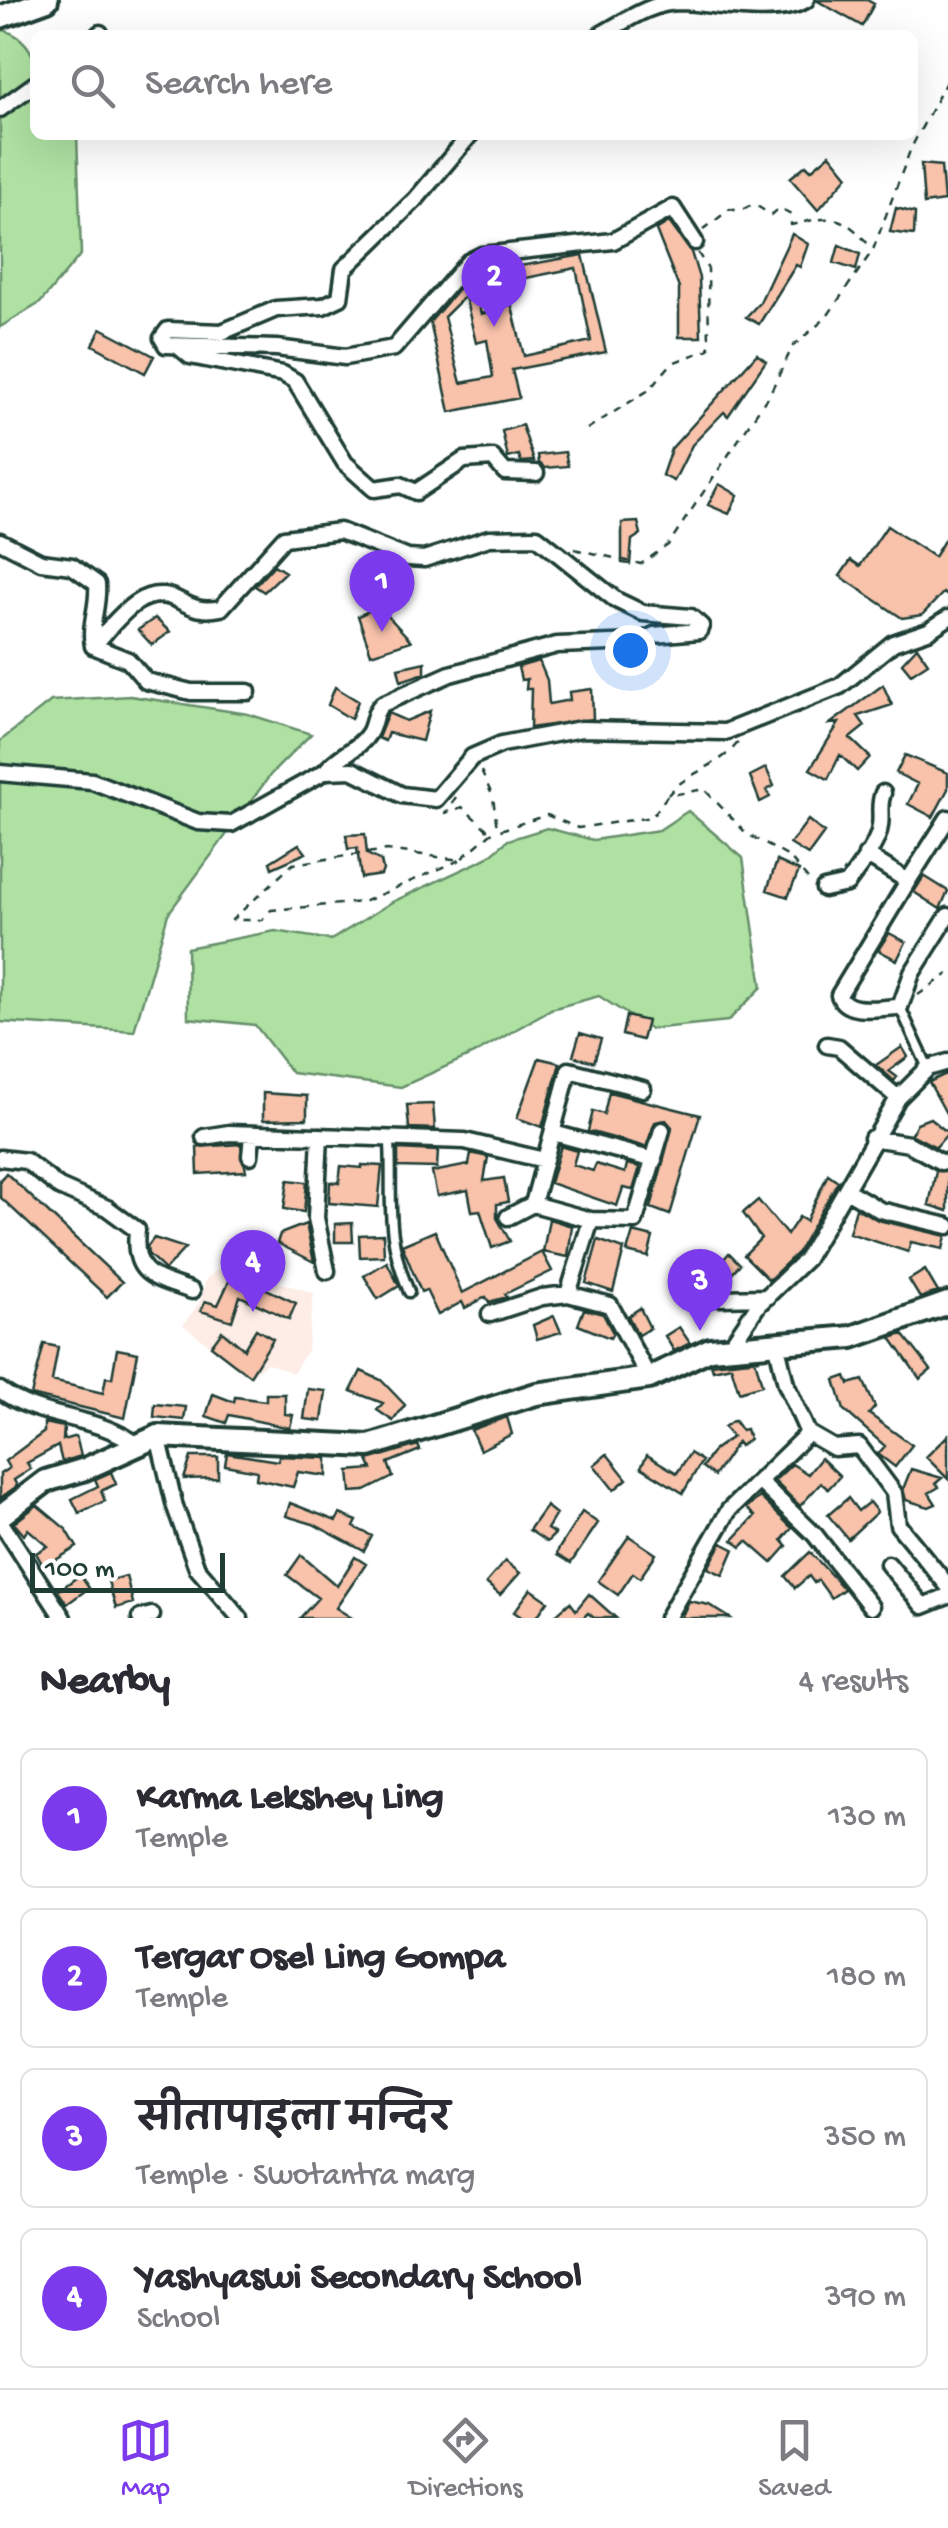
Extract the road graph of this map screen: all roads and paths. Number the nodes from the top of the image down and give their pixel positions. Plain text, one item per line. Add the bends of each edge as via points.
1 (47, 0) edge
2 (806, 0) edge
3 (0, 18) edge
4 (610, 30) edge
5 (948, 78) edge
6 (30, 88) edge
7 (0, 109) edge
8 (918, 133) edge
9 (466, 140) edge
10 (914, 140) edge
11 (695, 242) junction
12 (873, 250) junction
13 (178, 346) junction
14 (587, 429) dead end
15 (536, 473) dead end
16 (0, 541) edge
17 (552, 548) junction
18 (948, 618) edge
19 (93, 646) junction
20 (248, 692) dead end
21 (743, 736) dead end
22 (469, 760) junction
23 (326, 771) junction
24 (0, 773) edge
25 (450, 787) junction
26 (883, 793) dead end
27 (668, 796) junction
28 (948, 818) edge
29 (497, 831) junction
30 (491, 833) junction
31 (866, 855) junction
32 (460, 860) junction
33 (908, 881) junction
34 (824, 889) joint
35 (948, 916) edge
36 (948, 974) edge
37 (900, 1007) junction
38 (826, 1045) dead end
39 (948, 1062) edge
40 (928, 1068) junction
41 (643, 1089) dead end
42 (898, 1098) junction
43 (662, 1130) dead end
44 (553, 1133) junction
45 (252, 1136) junction
46 (320, 1136) junction
47 (204, 1137) dead end
48 (401, 1137) junction
49 (872, 1138) junction
50 (250, 1156) dead end
51 (0, 1158) edge
52 (544, 1160) junction
53 (654, 1160) junction
54 (942, 1162) dead end
55 (848, 1191) junction
56 (533, 1204) junction
57 (508, 1217) dead end
58 (591, 1220) junction
59 (948, 1226) edge
60 (328, 1271) dead end
61 (693, 1286) dead end
62 (192, 1291) dead end
63 (410, 1292) dead end
64 (568, 1294) junction
65 (767, 1297) junction
66 (948, 1303) edge
67 (490, 1314) dead end
68 (731, 1344) junction
69 (777, 1346) junction
70 (650, 1378) junction
71 (0, 1390) edge
72 (808, 1434) junction
73 (158, 1436) junction
74 (139, 1446) junction
75 (760, 1482) junction
76 (0, 1518) edge
77 (888, 1564) dead end
78 (948, 1586) edge
79 (948, 1596) edge
80 (871, 1607) dead end
81 (63, 1618) edge
82 (240, 1618) edge
83 (667, 1618) edge

1 - 3 main road
2 - 4 street via 721,9 679,2
5 - 8 path
6 - 7 street
9 - 13 street via 344,269 340,298 276,310 222,332 168,330 166,345
10 - 12 path
11 - 12 path via 730,208 754,204 770,215 780,208 792,214 790,226 829,216 845,221
11 - 13 street via 673,208 613,242 482,254 394,348 345,357
11 - 14 path via 708,269 708,349 672,363 649,390
12 - 17 path via 826,318 793,346 770,393 668,544 642,564
13 - 15 street via 190,356 295,380 345,463 374,489 400,485 416,492 464,460 493,458 505,472
16 - 19 street via 41,562 72,566 97,584
17 - 19 street via 536,537 489,538 424,559 340,531 284,538 221,608 193,610 161,595 142,598
17 - 23 street via 616,600 643,613 691,617 702,626 640,642 557,645 450,674 382,704 370,731
18 - 22 street via 893,643 840,686 725,732 581,730 502,744
19 - 20 street via 128,660 146,681 192,692
21 - 27 path via 728,757
22 - 25 street
22 - 29 path via 485,775
23 - 24 street via 231,824 198,822 92,781
23 - 25 street via 352,770 402,795 436,799
25 - 30 path via 458,800 445,813 462,807
26 - 31 street via 880,826
27 - 29 path via 652,817 578,828 547,815
27 - 34 path via 704,789 748,834 789,857
28 - 33 street
29 - 30 path
30 - 32 path
31 - 33 street
31 - 34 street via 847,884
32 - 32 path via 388,850 293,864 232,920 363,902
33 - 37 street via 839,995 850,1009
35 - 37 street
36 - 37 path
37 - 40 lane
38 - 42 street via 839,1048
39 - 40 street
40 - 42 street
41 - 44 street via 569,1070
42 - 49 street
43 - 53 street
44 - 52 street
44 - 53 street
45 - 46 street
45 - 47 street
45 - 50 street
46 - 48 street
46 - 60 street via 316,1218
48 - 52 street via 466,1141
48 - 63 lane via 390,1142 388,1214 393,1252
49 - 54 street via 909,1144
49 - 55 street
51 - 62 street via 26,1161 59,1187 108,1208 137,1230 145,1273
52 - 56 street
53 - 58 street via 635,1222
55 - 59 street via 880,1210
55 - 65 street via 806,1259
56 - 57 street
56 - 58 street
58 - 64 street
61 - 65 street via 719,1298
64 - 67 street
64 - 70 street via 610,1305
65 - 68 street
66 - 69 main road via 852,1336
68 - 69 main road
68 - 70 main road
69 - 72 street
70 - 73 main road via 536,1394 369,1446
71 - 74 street via 48,1412 103,1424
72 - 75 street
72 - 78 street via 834,1448 858,1446 894,1493 898,1526
73 - 74 main road
73 - 82 street via 197,1568
74 - 76 main road via 46,1481
75 - 80 street via 815,1534
75 - 83 street via 729,1510
76 - 81 street
77 - 79 street via 923,1606

